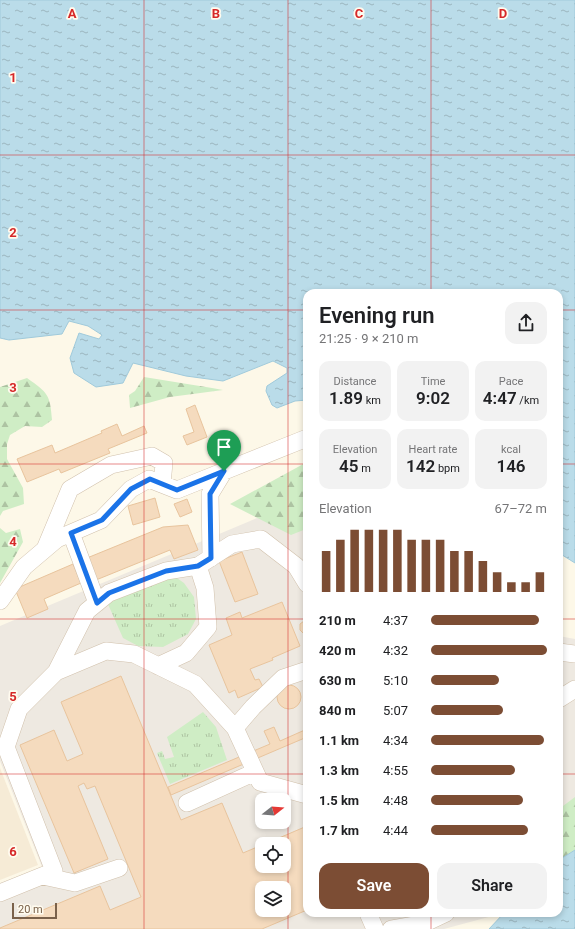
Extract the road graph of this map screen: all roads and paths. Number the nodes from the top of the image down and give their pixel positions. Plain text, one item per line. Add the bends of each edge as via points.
1 (303, 440) edge
2 (224, 471) junction
3 (162, 484) junction
4 (71, 533) junction
5 (45, 549) junction
6 (204, 562) junction
7 (302, 569) edge
8 (0, 601) edge
9 (97, 603) junction
10 (563, 652) edge
11 (575, 654) edge
12 (158, 666) junction
13 (303, 671) edge
14 (56, 672) junction
15 (575, 689) edge
16 (563, 696) edge
17 (235, 728) junction
18 (255, 772) junction
19 (303, 794) edge
20 (187, 803) dead end
21 (119, 868) dead end
22 (43, 876) junction
23 (0, 893) edge
24 (370, 917) edge
25 (438, 917) edge
26 (375, 929) edge
27 (392, 929) edge

1 - 2 lane
2 - 3 lane via 177,490
2 - 6 lane via 210,494
3 - 4 lane via 150,479 143,482 131,489 102,520
3 - 5 lane via 164,463 152,456 111,465 70,489
4 - 5 lane via 57,539
4 - 9 lane
5 - 8 lane via 24,567
6 - 7 lane via 232,544 261,539
6 - 9 lane via 166,571 109,593
6 - 12 lane via 208,627 186,653
9 - 14 lane via 86,611
10 - 11 lane
12 - 14 lane via 134,654 106,651
12 - 17 lane via 195,684
13 - 17 lane via 283,678
14 - 22 lane via 19,709 6,747 54,871
15 - 16 lane
17 - 18 lane
18 - 19 lane via 260,782
18 - 20 lane
21 - 22 lane via 75,884
22 - 23 lane
24 - 26 lane
25 - 27 lane via 425,923

